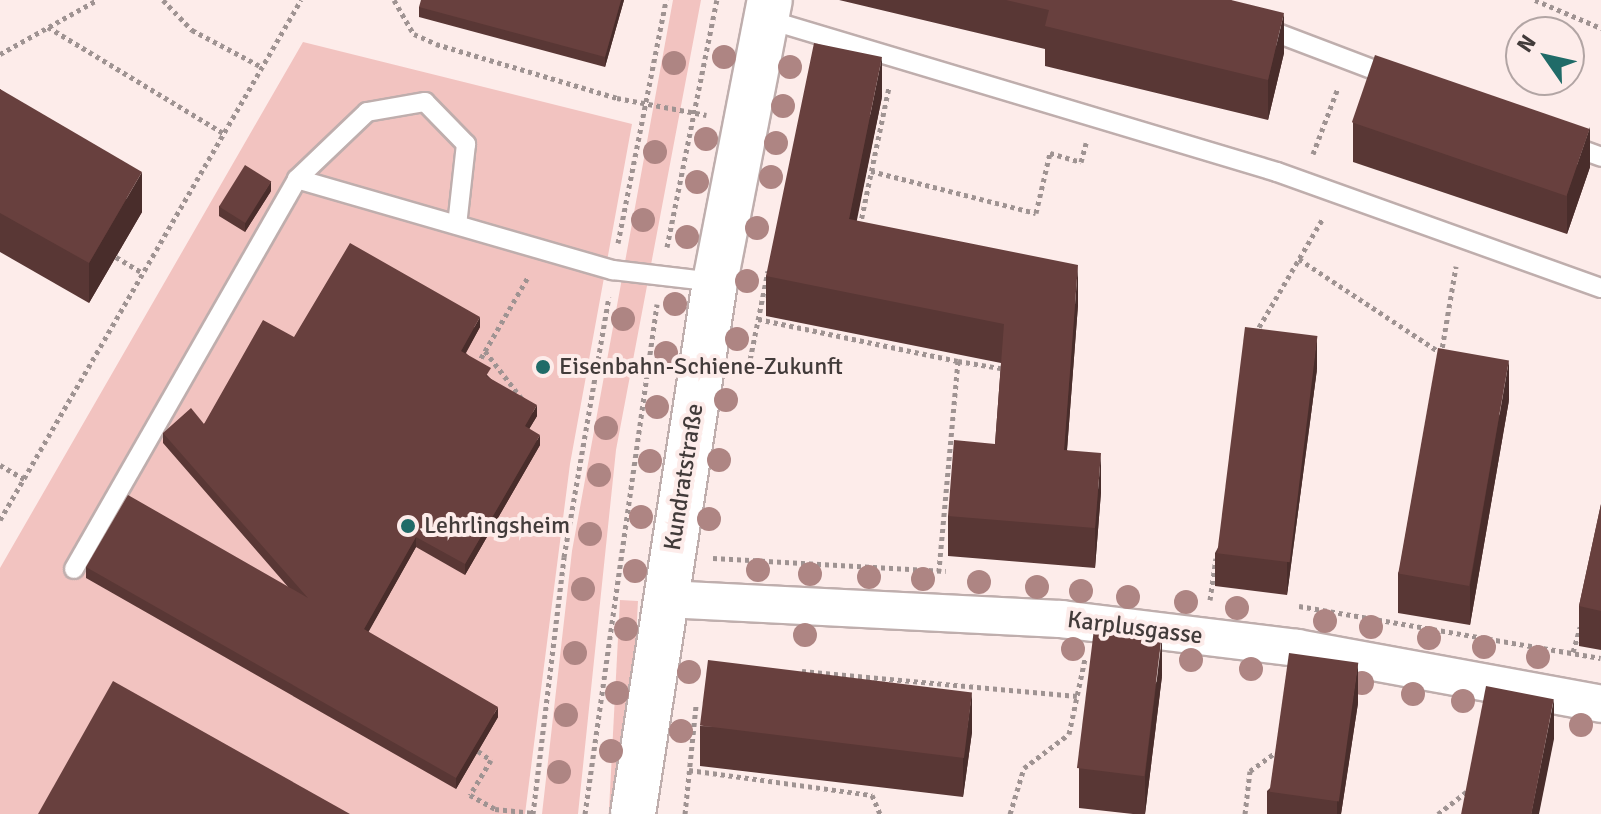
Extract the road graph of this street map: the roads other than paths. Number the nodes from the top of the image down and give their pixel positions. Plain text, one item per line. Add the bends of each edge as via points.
1 (768, 9) edge
2 (1247, 22) edge
3 (1407, 83) edge
4 (1539, 133) edge
5 (1601, 157) edge
6 (297, 179) junction
7 (457, 225) junction
8 (1601, 288) edge
9 (713, 295) junction
10 (74, 569) dead end
11 (664, 599) junction
12 (1601, 704) edge
13 (633, 814) edge

1 - 8 lane via 895,57 1303,181
1 - 9 street, Kundratstraße
2 - 3 lane
4 - 5 lane
6 - 7 lane
6 - 7 lane via 367,112 425,102 466,144
6 - 10 lane
7 - 9 lane via 613,270 662,275
9 - 11 street, Kundratstraße
11 - 12 street, Karplusgasse via 1094,623 1388,664
11 - 13 street, Kundratstraße

